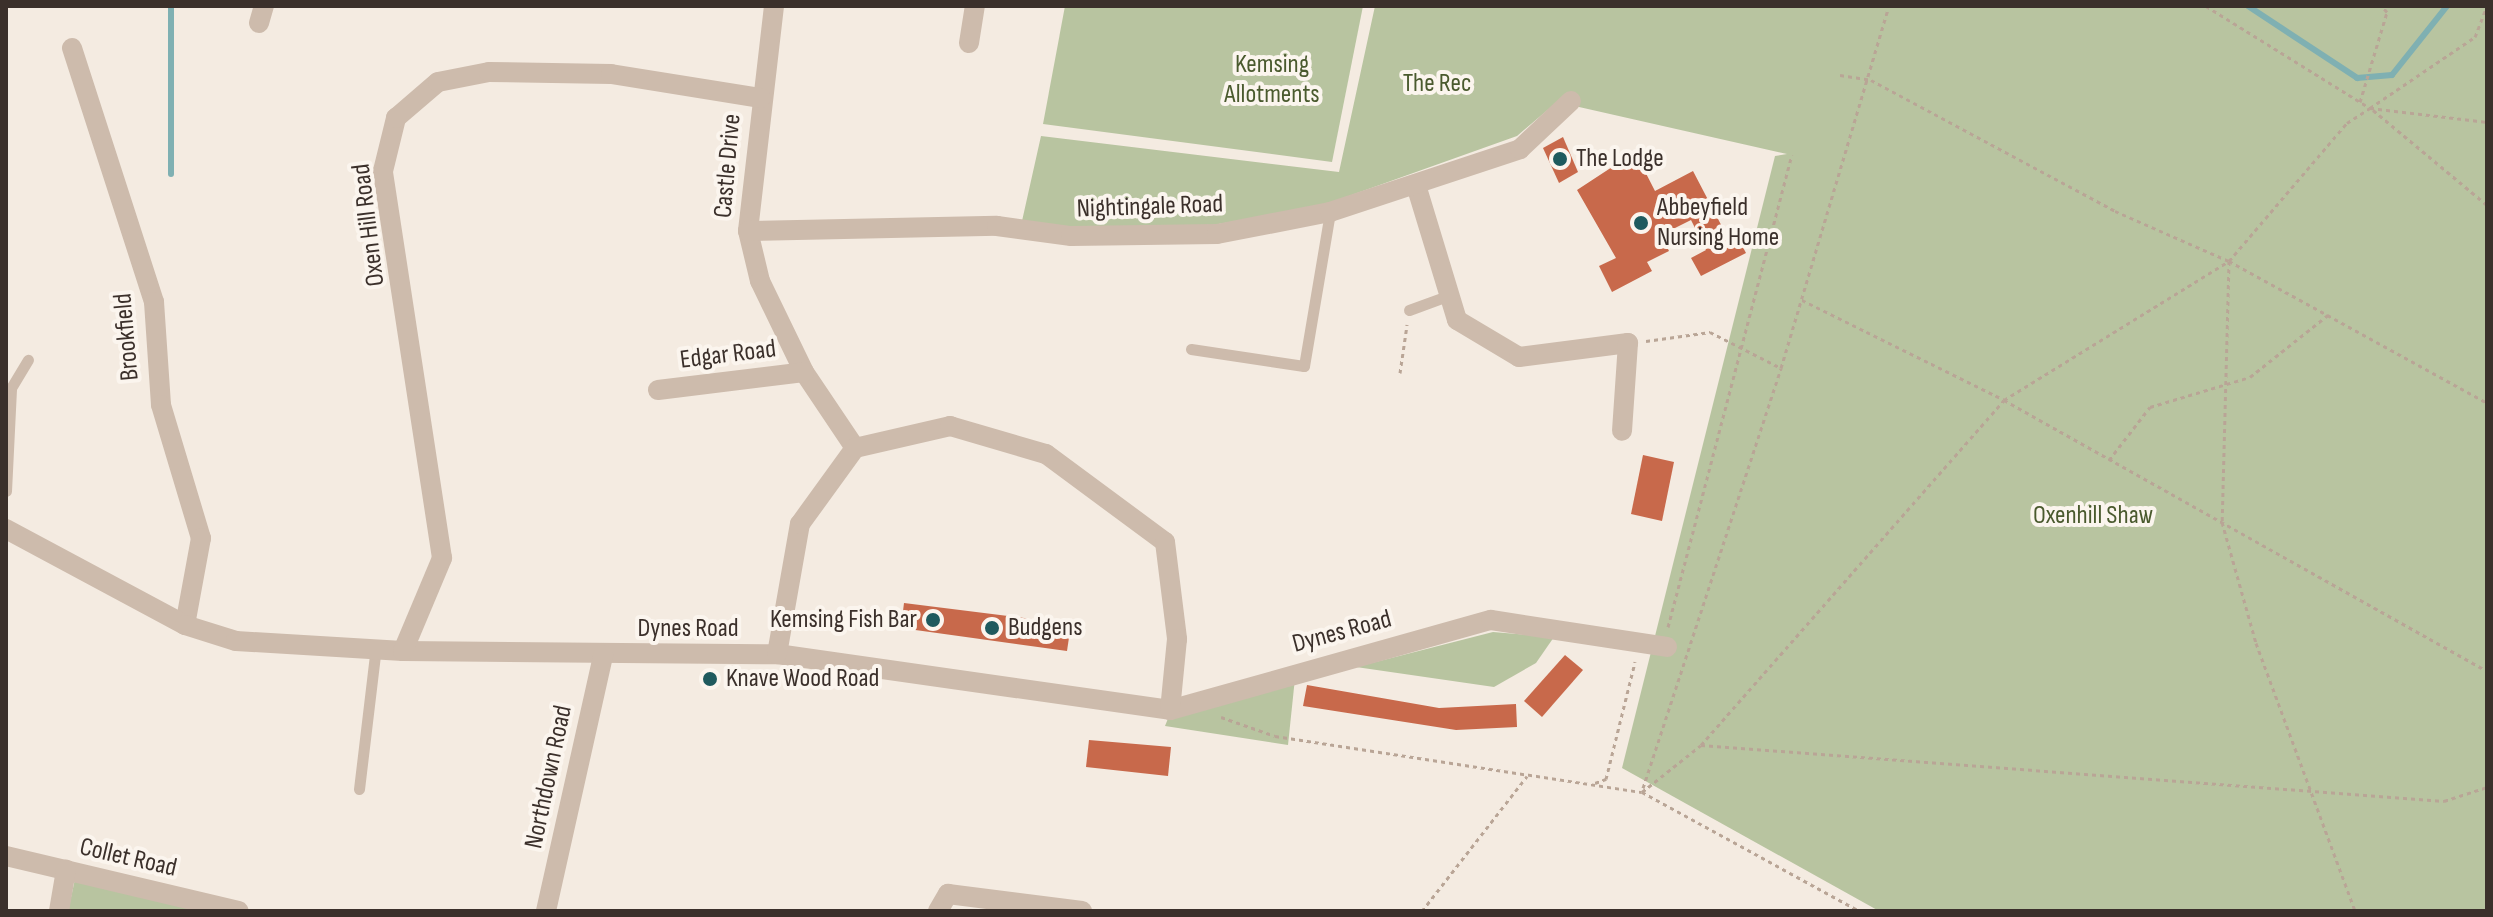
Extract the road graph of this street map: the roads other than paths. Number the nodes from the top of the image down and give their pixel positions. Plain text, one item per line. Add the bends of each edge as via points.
1 (774, 6) edge
2 (975, 6) edge
3 (969, 43) dead end
4 (72, 48) dead end
5 (761, 98) junction
6 (1571, 101) dead end
7 (1416, 185) junction
8 (1330, 212) junction
9 (748, 231) junction
10 (1450, 295) junction
11 (1409, 310) road end
12 (1191, 349) dead end
13 (28, 360) dead end
14 (804, 372) junction
15 (658, 390) dead end
16 (1622, 431) dead end
17 (855, 448) junction
18 (6, 491) edge
19 (6, 529) edge
20 (185, 625) junction
21 (376, 647) junction
22 (1664, 647) road end
23 (403, 651) junction
24 (777, 654) junction
25 (603, 655) junction
26 (1170, 710) junction
27 (359, 789) dead end
28 (6, 856) edge
29 (66, 870) junction
30 (59, 911) edge
31 (239, 911) edge
32 (546, 911) edge
33 (938, 911) edge
34 (1082, 911) edge

1 - 5 street, Castle Drive
2 - 3 street
4 - 20 street, Brookfield via 154,302 161,405 201,538
5 - 9 street, Castle Drive
5 - 23 street, Oxen Hill Road via 611,74 489,72 438,82 396,118 383,171 442,558
6 - 7 street, Nightingale Road via 1520,149
7 - 8 street, Nightingale Road
7 - 10 street
8 - 9 street, Nightingale Road via 1217,234 1071,236 997,226
8 - 12 lane via 1304,366
9 - 14 street, Castle Drive via 760,281
10 - 11 lane
10 - 16 street via 1457,320 1519,357 1628,343
13 - 18 lane via 11,388
14 - 15 street, Edgar Road
14 - 17 street, Castle Drive
17 - 24 street via 800,524
17 - 26 street via 950,426 1046,454 1165,542 1177,639
19 - 20 street, Dynes Road
20 - 21 street, Dynes Road via 236,641
21 - 23 street, Dynes Road
21 - 27 lane
22 - 26 street, Dynes Road via 1491,620
23 - 25 street, Dynes Road
24 - 25 street, Dynes Road
24 - 26 street, Dynes Road
25 - 32 street, Northdown Road
28 - 29 street, Collet Road
29 - 30 street
29 - 31 street, Collet Road
33 - 34 street via 948,894

